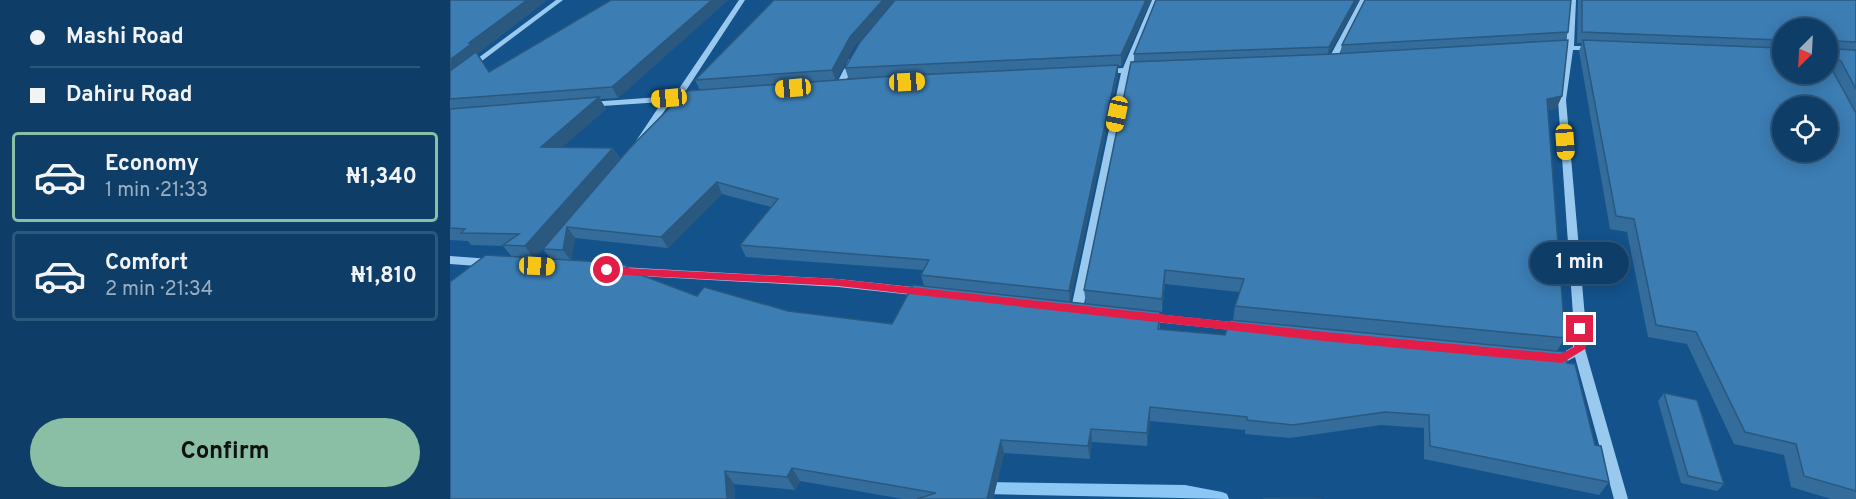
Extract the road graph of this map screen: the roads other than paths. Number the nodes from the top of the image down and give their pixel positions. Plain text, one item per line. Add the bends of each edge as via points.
1 (560, 0) edge
2 (742, 0) edge
3 (1155, 0) edge
4 (1363, 0) edge
5 (1574, 0) edge
6 (1570, 47) junction
7 (1606, 48) edge
8 (1546, 49) edge
9 (858, 51) edge
10 (1343, 61) edge
11 (1148, 69) edge
12 (1126, 70) junction
13 (1092, 72) edge
14 (450, 83) edge
15 (851, 84) edge
16 (840, 85) junction
17 (828, 86) edge
18 (700, 96) edge
19 (673, 98) junction
20 (577, 106) edge
21 (636, 146) edge
22 (450, 260) edge
23 (504, 264) edge
24 (607, 270) edge
25 (934, 293) edge
26 (1077, 309) edge
27 (1136, 316) edge
28 (1254, 329) edge
29 (1579, 349) junction
30 (1539, 356) edge
31 (1621, 499) edge

1 - 14 street
2 - 19 street
3 - 12 street
4 - 10 street via 1328,62
5 - 6 street
6 - 7 street
6 - 8 street
6 - 29 street via 1562,100
9 - 16 street
11 - 12 street
12 - 13 street
12 - 26 street
15 - 16 street
16 - 17 street
18 - 19 street
19 - 20 street
19 - 21 street
22 - 23 street
24 - 25 street via 838,283
27 - 28 street
29 - 30 street via 1562,359
29 - 31 street

